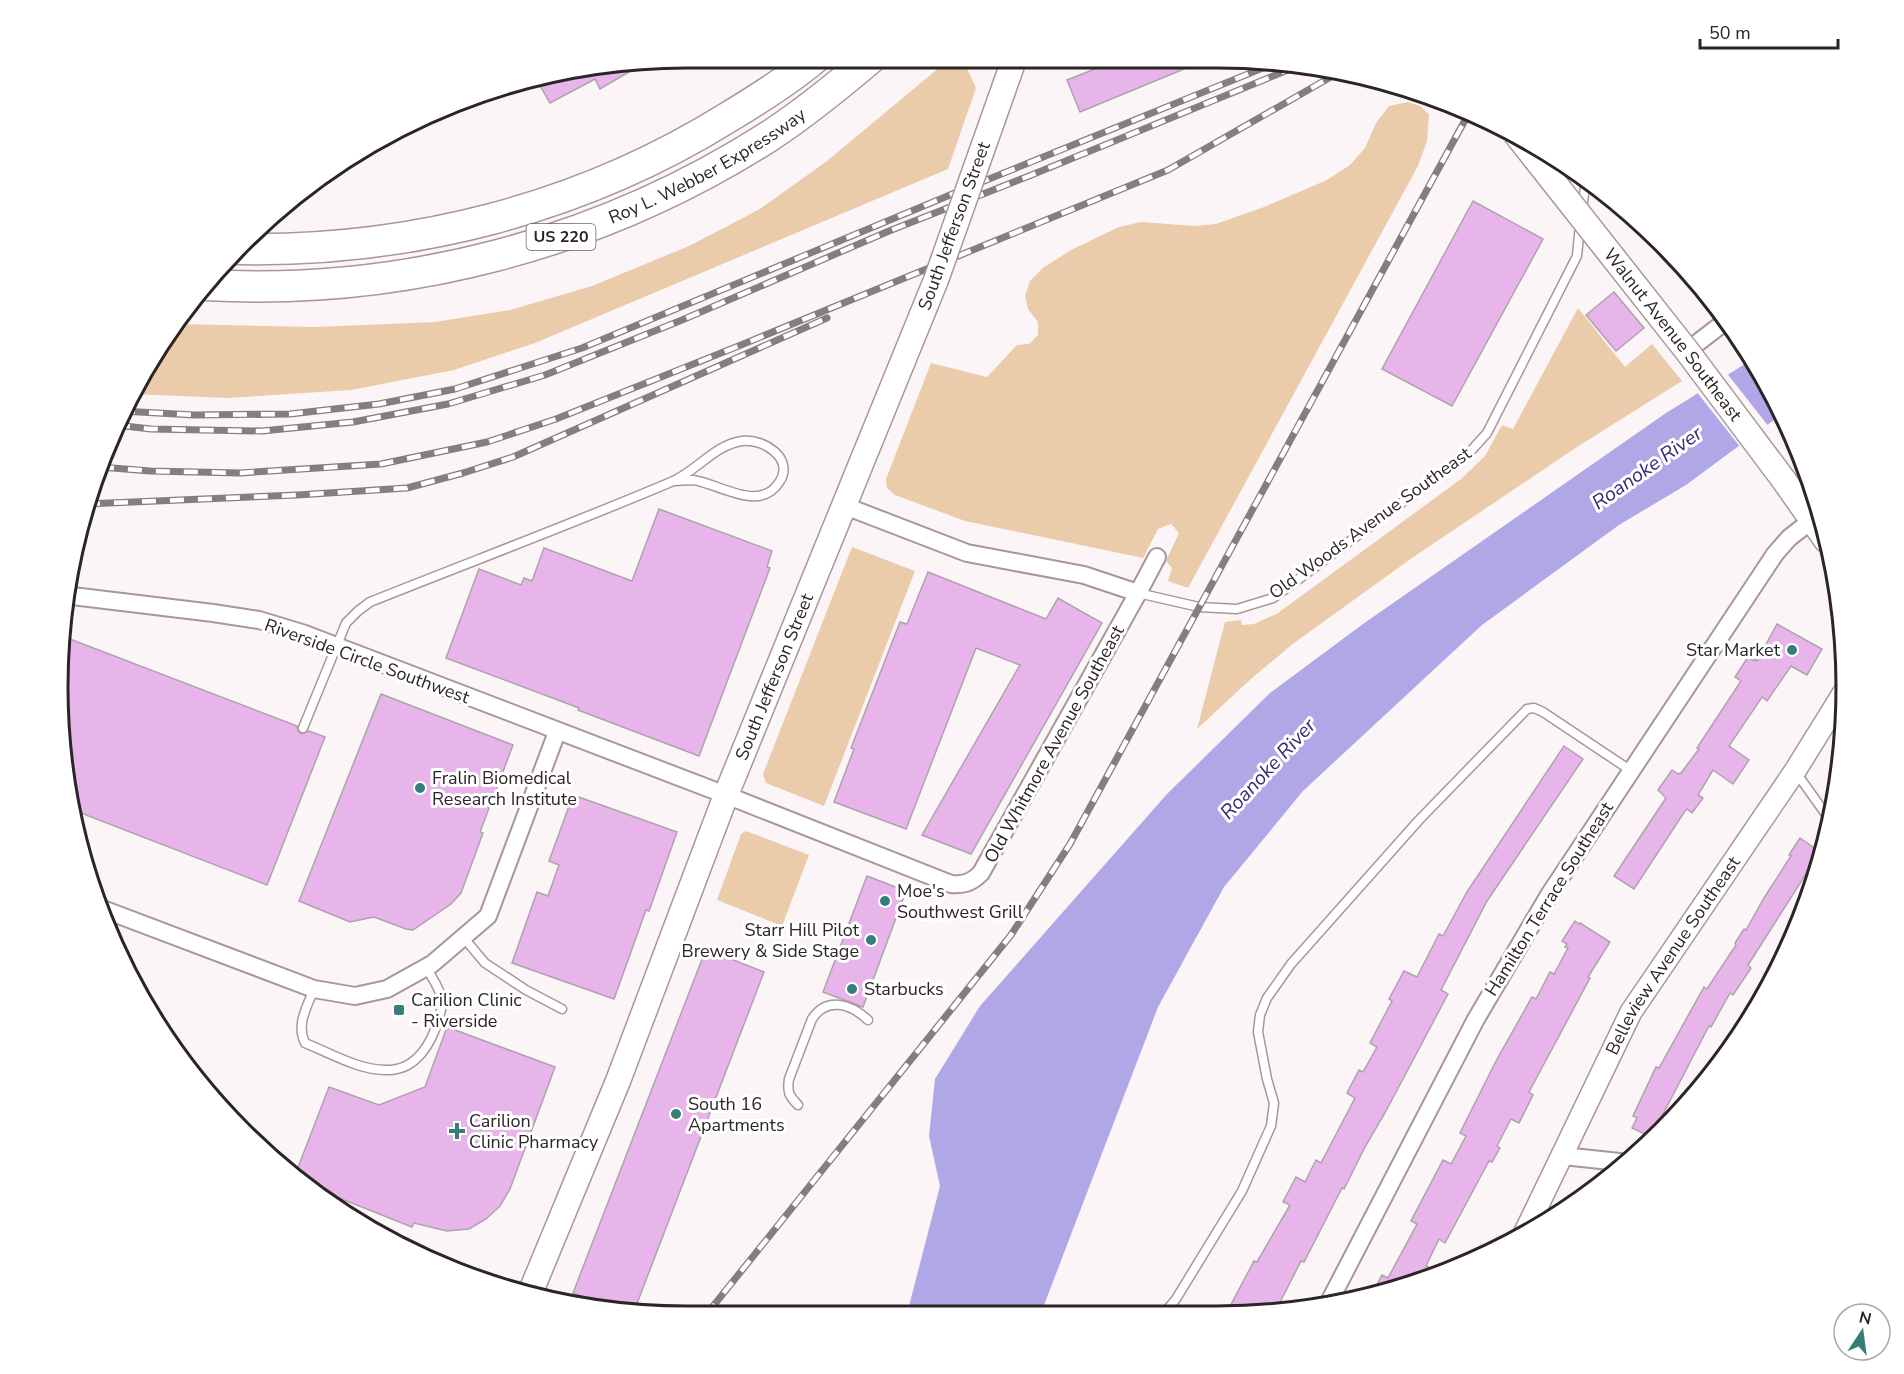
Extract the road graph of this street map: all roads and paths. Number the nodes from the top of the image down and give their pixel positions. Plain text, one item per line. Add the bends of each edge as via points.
1 (801, 68) edge
2 (859, 68) edge
3 (1011, 68) edge
4 (1530, 152) edge
5 (1585, 189) edge
6 (249, 249) edge
7 (216, 285) edge
8 (1720, 326) edge
9 (1687, 351) junction
10 (675, 481) junction
11 (845, 506) junction
12 (1812, 520) joint
13 (1156, 557) dead end
14 (1138, 593) junction
15 (74, 596) edge
16 (337, 647) junction
17 (1836, 706) edge
18 (303, 729) dead end
19 (557, 732) junction
20 (1630, 770) junction
21 (1795, 771) junction
22 (726, 795) junction
23 (1824, 812) edge
24 (110, 912) edge
25 (463, 937) junction
26 (426, 967) junction
27 (314, 989) junction
28 (562, 1009) dead end
29 (868, 1020) dead end
30 (798, 1105) dead end
31 (1563, 1156) junction
32 (1615, 1161) edge
33 (1530, 1222) edge
34 (533, 1287) edge
35 (1333, 1296) edge
36 (1170, 1306) edge

1 - 6 highway, Roy L. Webber Expressway / US 220 via 694,138 620,175 536,207 407,238 345,246
2 - 7 highway, Roy L. Webber Expressway / US 220 via 769,136 715,169 602,222 539,244 431,271 361,281
3 - 11 main road, South Jefferson Street, bridge via 936,280
4 - 9 main road, Walnut Avenue Southeast, bridge
5 - 14 lane, Old Woods Avenue Southeast via 1577,256 1487,433 1469,453 1273,598 1237,609 1199,607
8 - 9 street
9 - 12 main road, Walnut Avenue Southeast, bridge
10 - 10 lane via 693,480 759,497 774,491 782,477 782,462 772,448 755,441 741,441 724,447
10 - 16 lane via 370,602 346,624
11 - 14 street, Old Woods Avenue Southeast via 967,553 1084,575
11 - 22 main road, South Jefferson Street
12 - 20 street, Hamilton Terrace Southeast via 1775,554
13 - 14 street
14 - 22 street, Old Whitmore Avenue Southeast via 973,881 951,884
15 - 16 street, Riverside Circle Southwest via 259,620
16 - 18 lane
16 - 19 street, Riverside Circle Southwest
17 - 21 street, Belleview Avenue Southeast
19 - 22 street, Riverside Circle Southwest
19 - 25 street via 488,916
20 - 35 street, Hamilton Terrace Southeast via 1549,895 1476,1019
20 - 36 lane via 1543,712 1527,709 1419,820 1291,964 1267,998 1258,1032 1274,1103 1272,1126 1242,1191
21 - 23 lane
21 - 31 street, Belleview Avenue Southeast via 1631,1012
22 - 34 main road, South Jefferson Street via 618,1081
24 - 27 street
25 - 26 street
25 - 28 lane via 484,963
26 - 27 street via 387,989 355,996
26 - 27 lane via 440,992 438,1021 420,1056 390,1071 354,1063 305,1043 300,1033 302,1021
29 - 30 lane via 847,1007 826,1005 818,1010 789,1079 789,1096
31 - 32 street
31 - 33 street, Belleview Avenue Southeast

